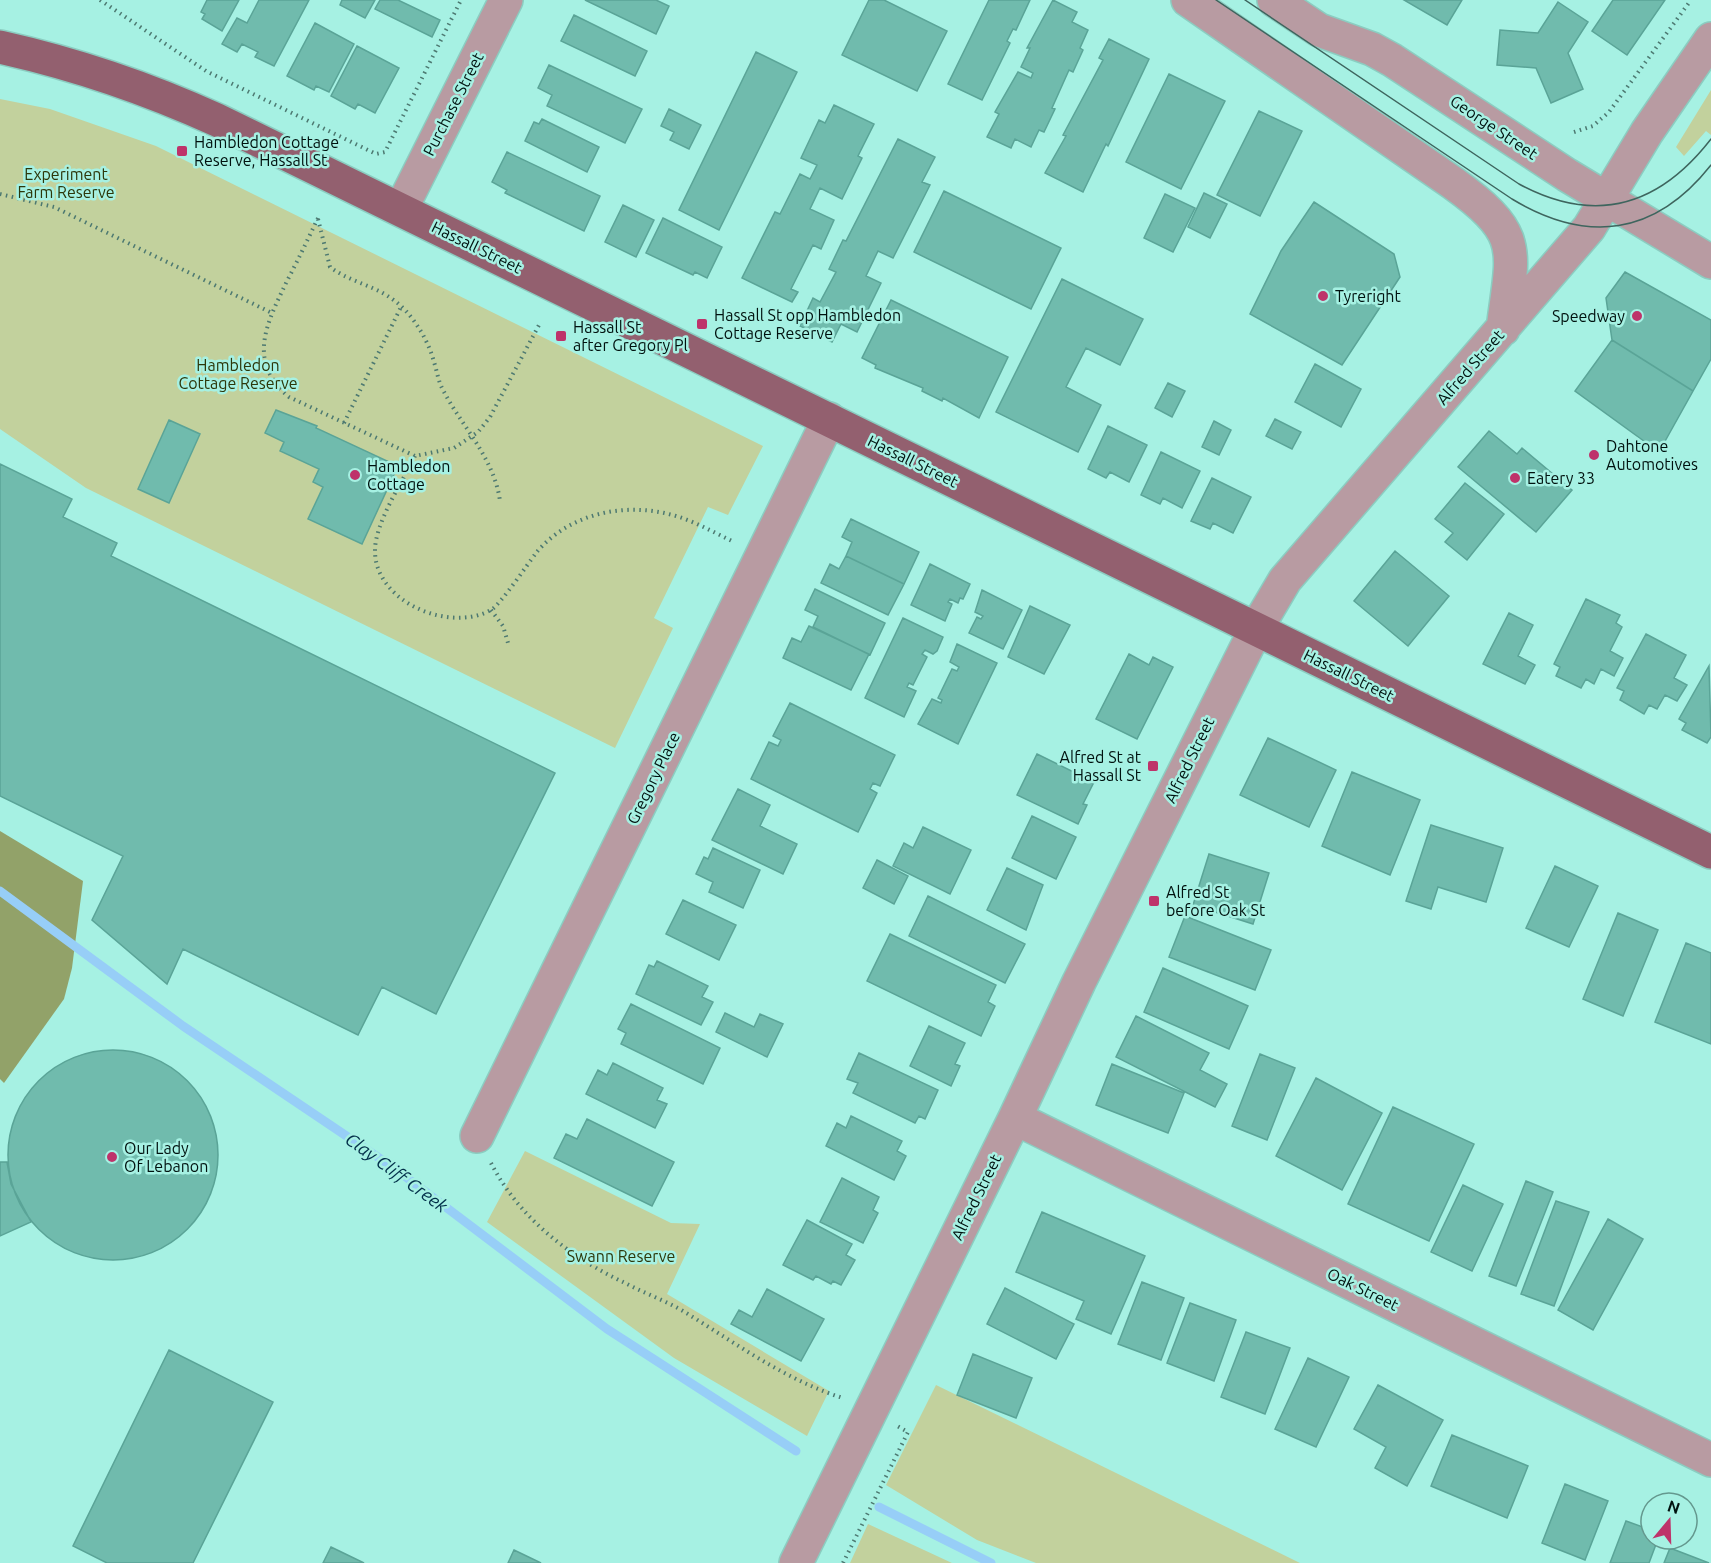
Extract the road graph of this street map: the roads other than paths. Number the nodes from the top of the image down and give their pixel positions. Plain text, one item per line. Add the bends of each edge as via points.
1 (507, 0) edge
2 (1188, 0) edge
3 (1274, 0) edge
4 (1711, 39) edge
5 (0, 47) edge
6 (1608, 200) junction
7 (401, 209) junction
8 (1711, 262) edge
9 (1503, 330) junction
10 (829, 419) junction
11 (1256, 629) junction
12 (1711, 852) edge
13 (1015, 1118) junction
14 (477, 1136) dead end
15 (1711, 1460) edge
16 (796, 1563) edge

1 - 7 street, Purchase Street
2 - 9 street via 1492,213 1503,227 1511,255
3 - 6 street, George Street via 1319,30 1372,49 1401,65
4 - 6 street, Alfred Street via 1647,132
5 - 7 main road, Hassall Street via 51,58 164,96
6 - 8 street, George Street
6 - 9 street, Alfred Street
7 - 10 main road, Hassall Street
9 - 11 street, Alfred Street via 1285,580
10 - 11 main road, Hassall Street
10 - 14 street, Gregory Place
11 - 12 main road, Hassall Street
11 - 13 street, Alfred Street
13 - 15 street, Oak Street
13 - 16 street, Alfred Street

